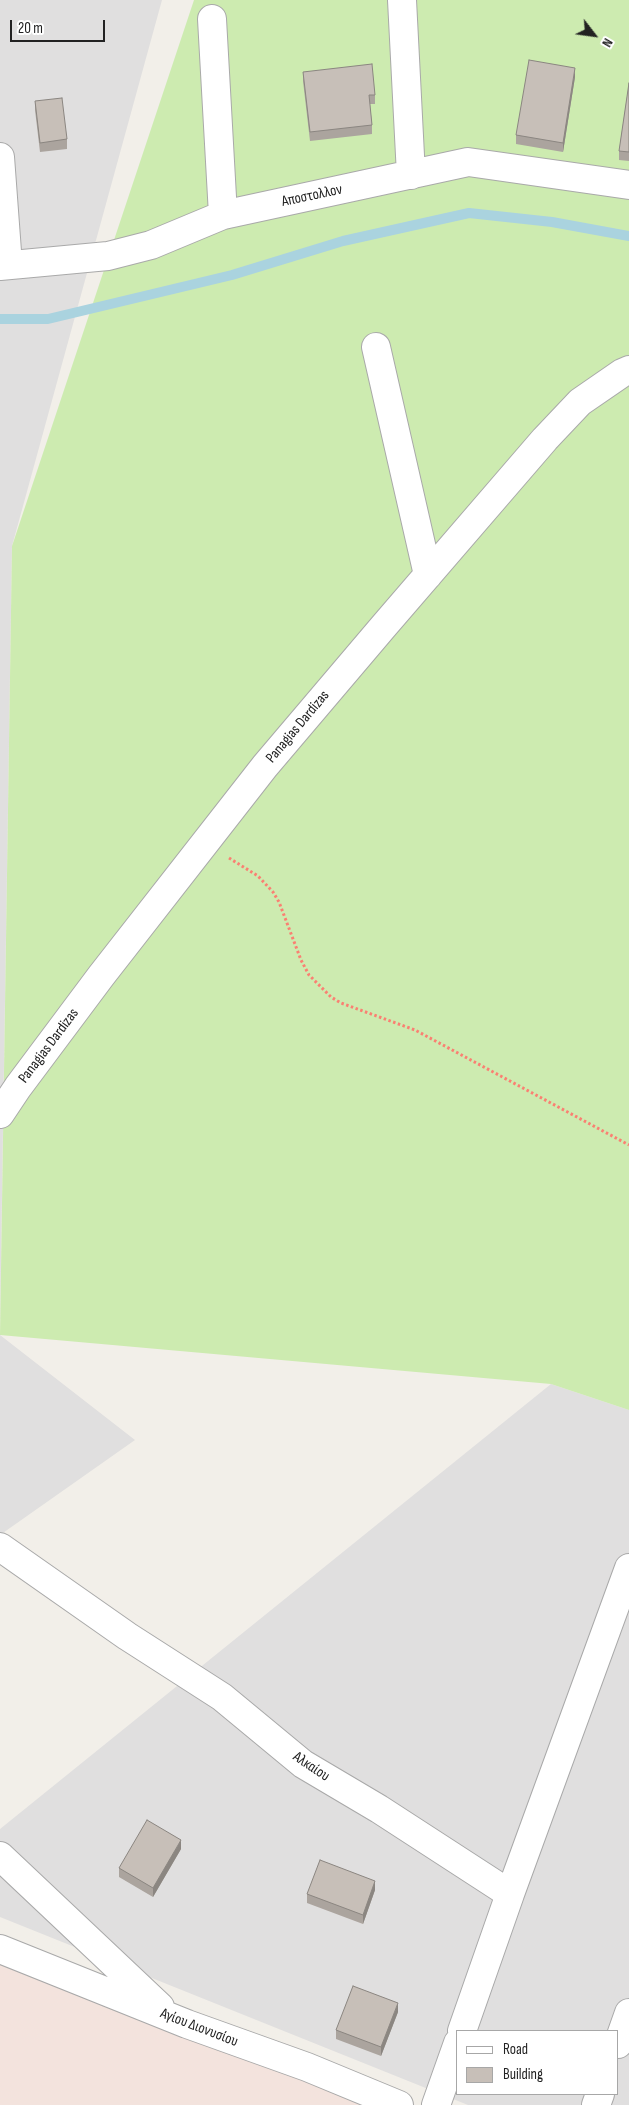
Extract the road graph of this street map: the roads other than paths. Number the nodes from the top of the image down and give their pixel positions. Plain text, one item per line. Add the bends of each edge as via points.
1 (402, 0) edge
2 (212, 19) dead end
3 (0, 157) edge
4 (411, 175) junction
5 (629, 185) edge
6 (223, 215) junction
7 (4, 266) edge
8 (376, 347) dead end
9 (629, 370) edge
10 (428, 575) junction
11 (0, 1114) edge
12 (0, 1547) edge
13 (629, 1568) edge
14 (0, 1856) edge
15 (510, 1894) junction
16 (0, 1950) edge
17 (629, 2013) edge
18 (170, 2017) junction
19 (462, 2030) edge
20 (619, 2041) edge
21 (456, 2049) edge
22 (399, 2105) edge
23 (436, 2105) edge

1 - 4 street
2 - 6 street
3 - 7 street
4 - 5 street, Αποστολλον via 468,162
4 - 6 street, Αποστολλον
6 - 7 street, Αποστολλον via 151,246 116,254
8 - 10 street
9 - 10 street, Panagias Dardizas via 580,402 538,446
10 - 11 street, Panagias Dardizas via 265,766 95,984
12 - 15 street, Αλκαίου via 127,1636 222,1697 303,1764
13 - 15 street
14 - 18 street
15 - 19 street
16 - 18 street, Αγίου Διονυσίου
17 - 20 street
18 - 22 street, Αγίου Διονυσίου
21 - 23 street

